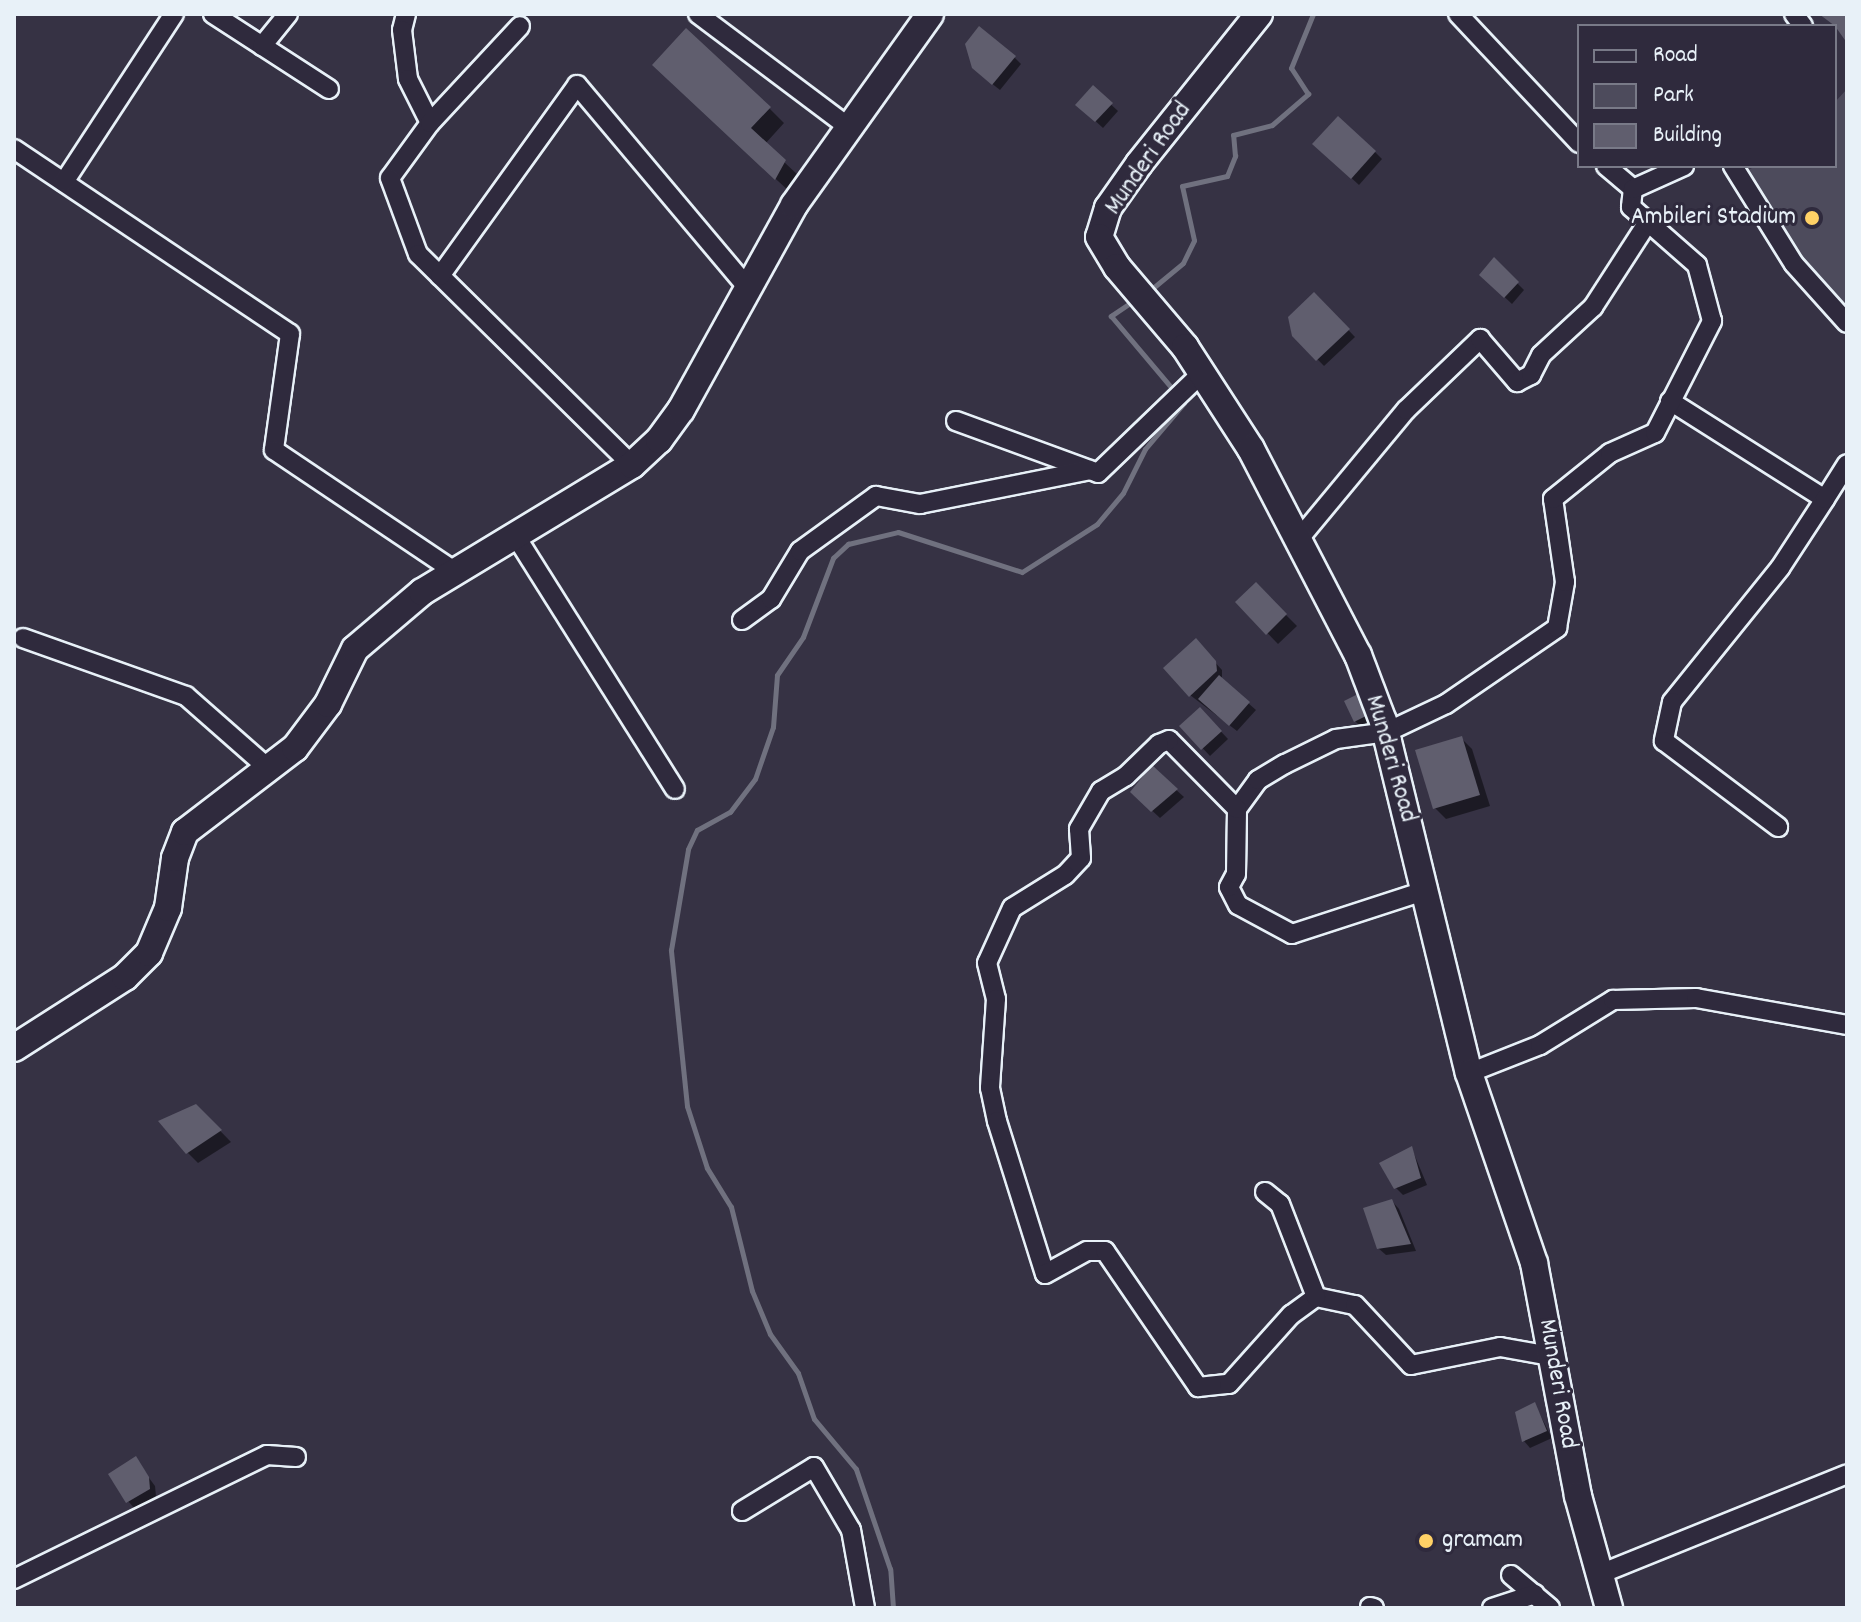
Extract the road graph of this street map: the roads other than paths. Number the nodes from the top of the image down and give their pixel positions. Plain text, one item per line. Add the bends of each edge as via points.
1 (174, 14) edge
2 (213, 14) edge
3 (288, 14) edge
4 (406, 14) edge
5 (698, 14) edge
6 (930, 14) edge
7 (1259, 14) edge
8 (1458, 14) edge
9 (520, 26) dead end
10 (262, 46) junction
11 (329, 89) dead end
12 (430, 123) junction
13 (846, 125) junction
14 (1577, 141) edge
15 (14, 149) edge
16 (1608, 168) edge
17 (1680, 168) edge
18 (1734, 168) edge
19 (64, 182) junction
20 (1633, 189) junction
21 (1648, 222) junction
22 (440, 276) junction
23 (748, 288) junction
24 (1847, 323) edge
25 (1194, 380) junction
26 (1670, 401) junction
27 (956, 421) dead end
28 (1847, 464) edge
29 (632, 465) junction
30 (1090, 470) junction
31 (1825, 499) junction
32 (515, 535) junction
33 (1298, 540) junction
34 (454, 571) junction
35 (742, 620) dead end
36 (23, 638) dead end
37 (1387, 732) junction
38 (269, 769) junction
39 (675, 789) dead end
40 (1237, 809) junction
41 (1778, 827) dead end
42 (1424, 891) junction
43 (1847, 1025) edge
44 (14, 1048) edge
45 (1469, 1073) junction
46 (1265, 1192) dead end
47 (1316, 1297) junction
48 (1551, 1356) junction
49 (296, 1457) dead end
50 (1847, 1474) edge
51 (742, 1511) dead end
52 (1600, 1574) junction
53 (1511, 1575) dead end
54 (14, 1579) edge
55 (1535, 1594) junction
56 (865, 1608) edge
57 (1492, 1608) edge
58 (1550, 1608) edge
59 (1609, 1608) edge

1 - 19 street
2 - 10 street
3 - 10 street
4 - 12 street via 402,30 408,79
5 - 13 street
6 - 13 main road
7 - 25 main road, Munderi Road via 1108,208 1099,237
8 - 14 street
9 - 12 street
10 - 11 street
12 - 22 street via 390,178 418,254
13 - 23 main road
15 - 19 street
16 - 20 street
17 - 20 street
18 - 24 street via 1794,264
19 - 34 street via 290,334 274,450
20 - 21 street via 1631,207
21 - 26 street via 1697,265 1712,321
21 - 33 street via 1593,307 1550,345 1531,375 1517,382 1480,339 1406,410
22 - 23 street via 577,85
22 - 29 street
23 - 29 main road via 681,410
25 - 30 street via 1117,461 1098,473
25 - 33 main road, Munderi Road via 1251,449
26 - 31 street
26 - 37 street via 1655,433 1610,453 1553,499 1565,582 1557,628 1446,704
27 - 30 street
28 - 31 street
29 - 32 main road
30 - 35 street via 920,504 876,496 800,551 771,599
31 - 41 street via 1780,568 1672,702 1664,741
32 - 34 main road
32 - 39 street
33 - 37 main road, Munderi Road via 1358,655
34 - 38 main road via 355,649 328,704 295,748
36 - 38 street via 186,696
37 - 40 street via 1336,739 1285,764 1258,780
37 - 42 main road, Munderi Road
38 - 44 main road via 185,832 175,858 168,908 149,953 125,977
40 - 42 street via 1236,874 1229,887 1238,905 1292,934
40 - 47 street via 1169,740 1101,791 1079,829 1081,858 1065,875 1012,908 987,963 996,999 990,1088 1045,1274 1087,1251 1105,1251 1198,1387 1229,1384 1291,1315
42 - 45 main road, Munderi Road
43 - 45 street via 1696,998 1613,1000 1540,1045
45 - 48 main road, Munderi Road via 1534,1263
46 - 47 street via 1280,1204
47 - 48 street via 1355,1305 1411,1365 1500,1347
48 - 52 main road, Munderi Road via 1578,1496
49 - 54 street via 267,1455
50 - 52 street
51 - 56 street via 814,1467 851,1530
52 - 59 main road, Munderi Road
53 - 55 street
55 - 57 street
55 - 58 street

